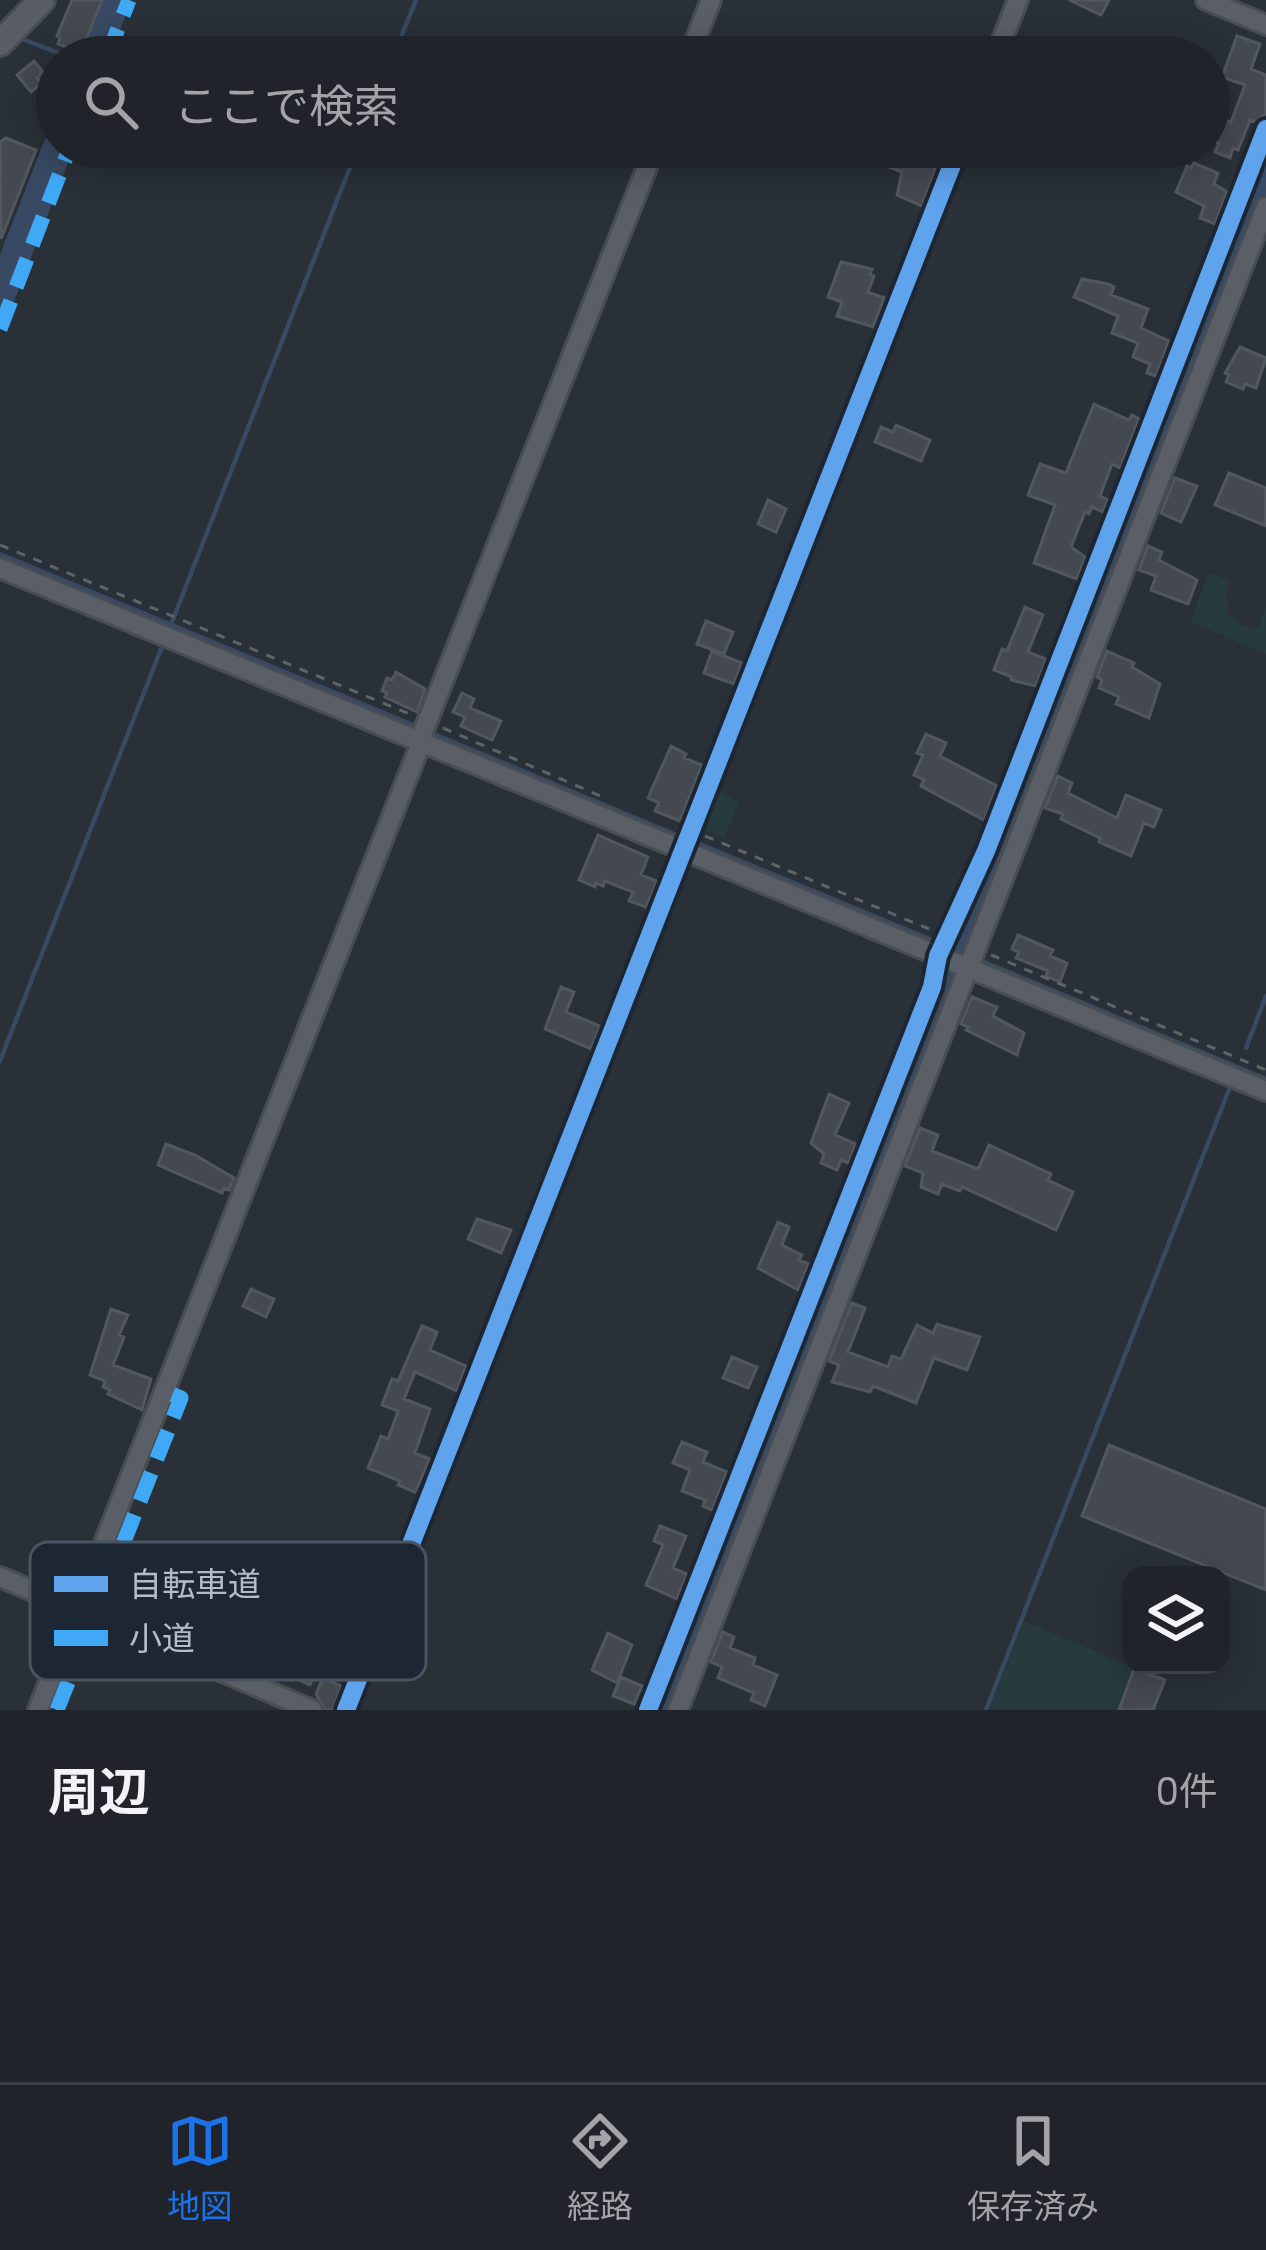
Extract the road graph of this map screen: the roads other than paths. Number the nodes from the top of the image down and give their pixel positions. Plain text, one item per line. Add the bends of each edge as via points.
1 (41, 0) edge
2 (711, 0) edge
3 (1018, 0) edge
4 (1206, 0) edge
5 (1266, 25) edge
6 (8, 35) edge
7 (697, 36) edge
8 (1003, 36) edge
9 (1266, 129) edge
10 (647, 168) edge
11 (950, 168) edge
12 (1266, 207) edge
13 (0, 568) edge
14 (426, 732) junction
15 (689, 840) junction
16 (943, 948) junction
17 (973, 961) junction
18 (1266, 1091) edge
19 (110, 1542) edge
20 (412, 1542) edge
21 (0, 1577) edge
22 (30, 1590) edge
23 (52, 1680) edge
24 (242, 1680) edge
25 (358, 1680) edge
26 (38, 1710) edge
27 (312, 1710) edge
28 (346, 1710) edge
29 (648, 1710) edge
30 (679, 1710) edge

1 - 6 street
2 - 7 street
3 - 8 street
4 - 5 street
9 - 16 street
10 - 14 street
11 - 15 street
12 - 17 street
13 - 14 street
14 - 15 street
14 - 19 street
15 - 16 street
15 - 20 street
16 - 17 street
16 - 29 street
17 - 18 street
17 - 30 street
21 - 22 street
23 - 26 street
24 - 27 street
25 - 28 street

